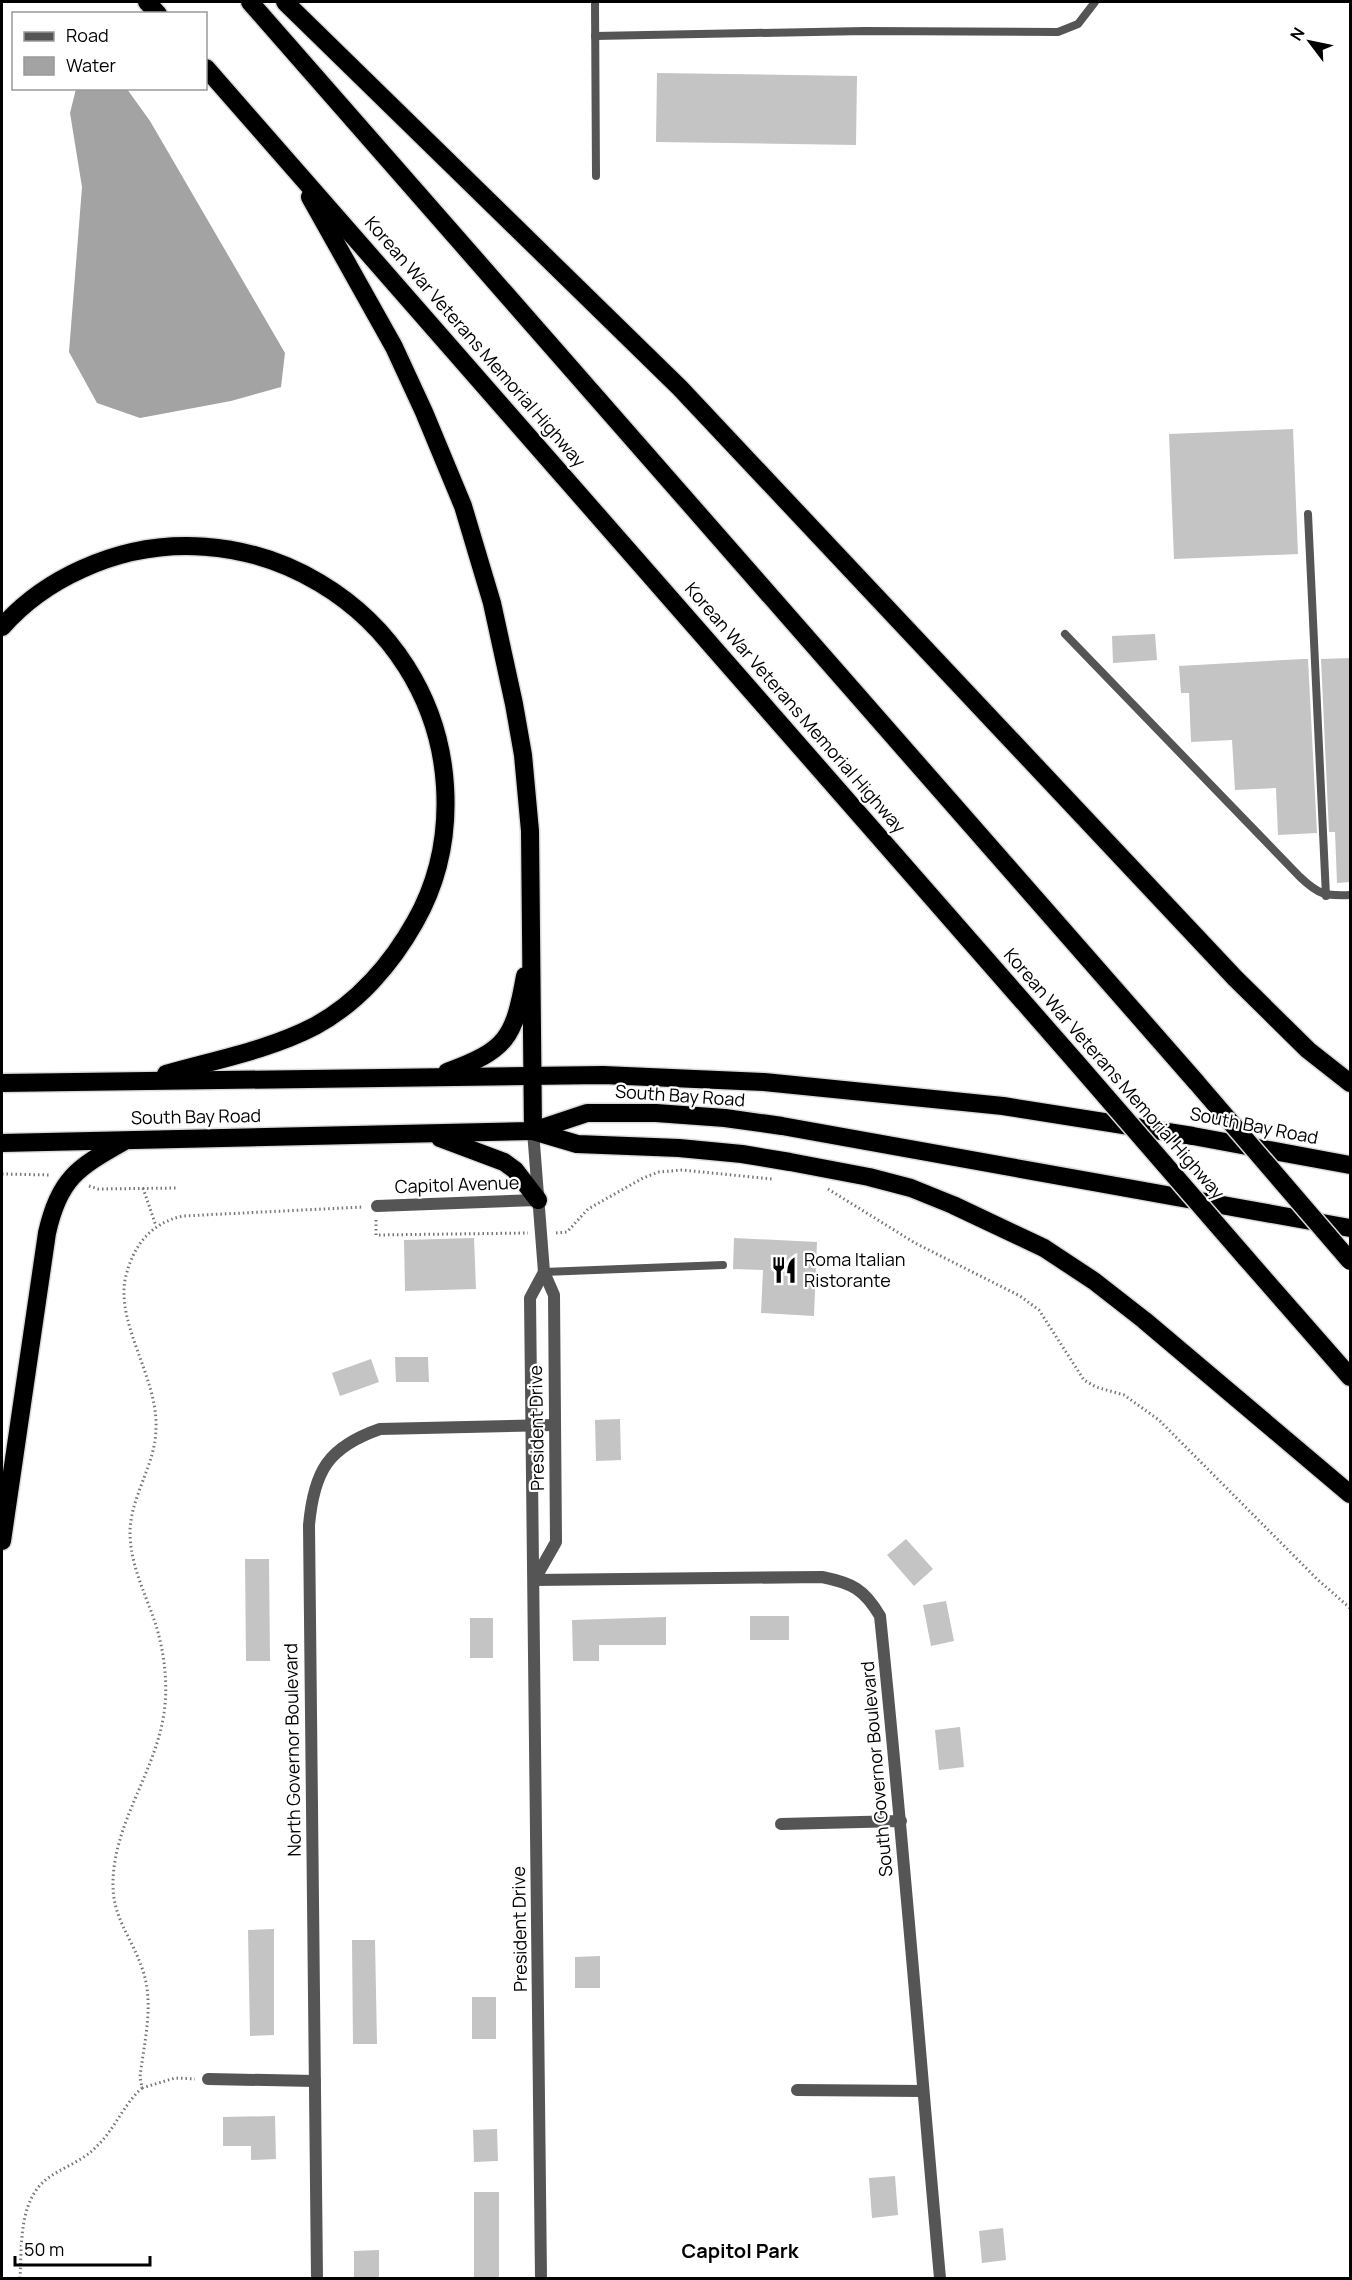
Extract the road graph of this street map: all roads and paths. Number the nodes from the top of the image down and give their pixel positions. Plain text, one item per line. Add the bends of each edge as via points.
1 (250, 2) edge
2 (285, 2) edge
3 (595, 2) edge
4 (1095, 2) edge
5 (595, 36) junction
6 (207, 69) edge
7 (293, 167) junction
8 (596, 176) dead end
9 (1308, 514) dead end
10 (2, 627) edge
11 (1065, 634) dead end
12 (1350, 895) edge
13 (1326, 896) junction
14 (532, 936) junction
15 (534, 1075) junction
16 (435, 1076) junction
17 (142, 1080) junction
18 (2, 1083) edge
19 (1350, 1083) edge
20 (533, 1131) junction
21 (427, 1134) junction
22 (126, 1140) junction
23 (2, 1143) edge
24 (1350, 1165) edge
25 (774, 1179) dead end
26 (824, 1186) dead end
27 (143, 1188) dead end
28 (538, 1200) junction
29 (377, 1206) junction
30 (156, 1226) junction
31 (1350, 1228) edge
32 (567, 1232) dead end
33 (518, 1233) dead end
34 (1350, 1261) edge
35 (723, 1265) dead end
36 (544, 1272) junction
37 (1350, 1377) edge
38 (533, 1425) junction
39 (554, 1425) junction
40 (1350, 1494) edge
41 (2, 1541) edge
42 (534, 1580) junction
43 (1350, 1608) edge
44 (901, 1821) junction
45 (781, 1824) dead end
46 (208, 2079) joint
47 (315, 2081) junction
48 (142, 2088) junction
49 (797, 2090) dead end
50 (923, 2091) junction
51 (20, 2278) edge
52 (317, 2278) edge
53 (541, 2278) edge
54 (940, 2278) edge

1 - 34 highway, bridge
2 - 19 highway via 663,371 1242,986 1308,1050
3 - 5 lane
4 - 5 lane via 1078,24 1058,32
5 - 8 lane
6 - 7 highway, Korean War Veterans Memorial Highway
7 - 14 highway via 394,348 446,461 479,554 503,647 522,755 530,831
7 - 37 highway, Korean War Veterans Memorial Highway, bridge
9 - 13 lane
10 - 17 highway via 38,593 96,562 152,547 217,547 273,560 334,591 382,633 413,676 429,710 444,766 445,833 424,907 388,964 342,1008 316,1026 256,1050
11 - 13 lane via 1300,877
12 - 13 lane
14 - 15 highway
14 - 16 highway via 518,1014 506,1038 485,1056
15 - 16 highway, South Bay Road
15 - 20 highway
15 - 24 highway, South Bay Road via 669,1076 918,1095 1082,1117
16 - 17 highway, South Bay Road
17 - 18 highway, South Bay Road
20 - 21 highway, South Bay Road
20 - 28 street, President Drive
20 - 31 highway, South Bay Road via 587,1113 725,1118
20 - 40 highway via 577,1144 742,1154 835,1170 911,1188 983,1218 1044,1248 1094,1281
21 - 22 highway, South Bay Road
21 - 28 highway via 504,1162
22 - 23 highway, South Bay Road
22 - 41 highway via 68,1180 52,1210
25 - 32 path via 682,1170 659,1172 588,1209
26 - 43 path via 915,1243 1020,1296 1039,1310 1084,1380 1124,1395 1159,1420 1317,1580
27 - 30 path
28 - 29 street, Capitol Avenue
28 - 36 street, President Drive
29 - 30 path via 183,1216
29 - 33 path via 376,1235
30 - 48 path via 131,1260 124,1300 157,1427 154,1452 133,1511 130,1533 132,1557 162,1646 166,1678 164,1718 121,1838 113,1880 117,1915 143,1969 148,1991
35 - 36 lane
36 - 38 street, President Drive via 530,1298
36 - 39 street, President Drive via 554,1295
38 - 39 street, North Governor Boulevard
38 - 42 street, President Drive
38 - 47 street, North Governor Boulevard via 380,1429 356,1437 338,1450 317,1481 309,1525
39 - 42 street, President Drive via 556,1542
42 - 44 street, South Governor Boulevard via 822,1577 857,1588 870,1598 880,1616
42 - 53 street, President Drive
44 - 45 street
44 - 50 street, South Governor Boulevard
46 - 47 street
46 - 48 path via 175,2078
47 - 52 street, North Governor Boulevard
48 - 51 path via 127,2103 107,2137 37,2188 28,2204 24,2225
49 - 50 street
50 - 54 street, South Governor Boulevard

